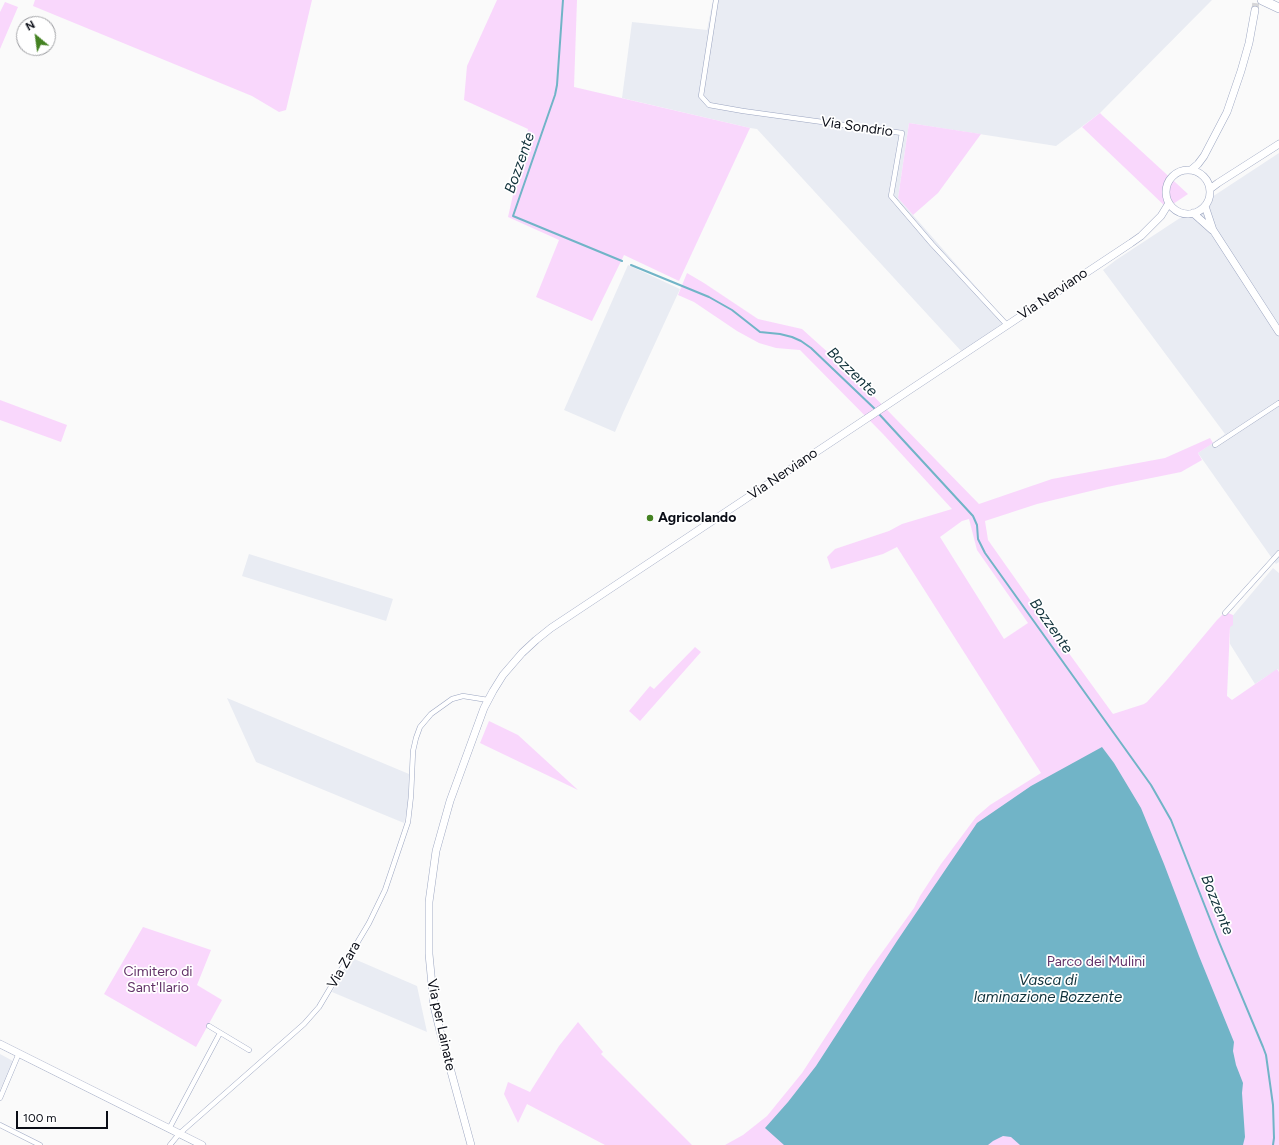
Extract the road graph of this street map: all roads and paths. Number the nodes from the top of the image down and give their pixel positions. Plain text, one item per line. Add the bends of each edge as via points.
1 (716, 0) edge
2 (1265, 2) edge
3 (1279, 8) edge
4 (1255, 10) tunnel mouth
5 (1279, 144) edge
6 (1204, 156) junction
7 (1191, 170) junction
8 (1201, 174) junction
9 (1224, 179) junction
10 (1207, 180) junction
11 (1210, 190) junction
12 (1169, 203) junction
13 (1205, 206) junction
14 (1178, 212) junction
15 (1192, 214) junction
16 (1161, 216) junction
17 (1213, 230) junction
18 (1007, 325) junction
19 (1279, 332) edge
20 (1279, 403) edge
21 (1215, 445) dead end
22 (1279, 553) edge
23 (1225, 613) dead end
24 (488, 700) junction
25 (472, 740) joint
26 (209, 1026) dead end
27 (220, 1034) junction
28 (0, 1044) edge
29 (250, 1050) dead end
30 (20, 1053) junction
31 (0, 1098) edge
32 (0, 1125) edge
33 (169, 1129) junction
34 (179, 1134) junction
35 (40, 1145) edge
36 (170, 1145) edge
37 (202, 1145) edge
38 (471, 1145) edge

1 - 18 street, Via Sondrio via 701,96 709,105 902,133 891,196
2 - 3 highway
4 - 6 street via 1249,43 1227,112
5 - 9 street
6 - 7 street
6 - 8 street
7 - 8 street
7 - 12 street via 1180,172 1171,178 1166,193
8 - 10 street
9 - 10 street
9 - 11 street
10 - 11 street
11 - 13 street
12 - 14 street
12 - 16 street, Via Nerviano
13 - 15 street
13 - 17 street
14 - 15 street
14 - 16 street
15 - 17 street
16 - 18 street, Via Nerviano via 1141,236
17 - 19 street
18 - 24 street, Via Nerviano via 543,634 515,660
20 - 21 street
22 - 23 street
24 - 25 street, Via Nerviano
24 - 34 street, Via Zara via 463,696 452,699 431,714 419,729 413,751 410,805 403,838 375,912 319,1007 304,1024
25 - 38 street, Via per Lainate via 439,838 430,889 428,928 430,974 437,1019
26 - 27 street
27 - 29 street
27 - 33 street
28 - 30 street
30 - 31 street
30 - 33 street
32 - 35 street
33 - 34 street
34 - 36 street, Via Zara
34 - 37 street

